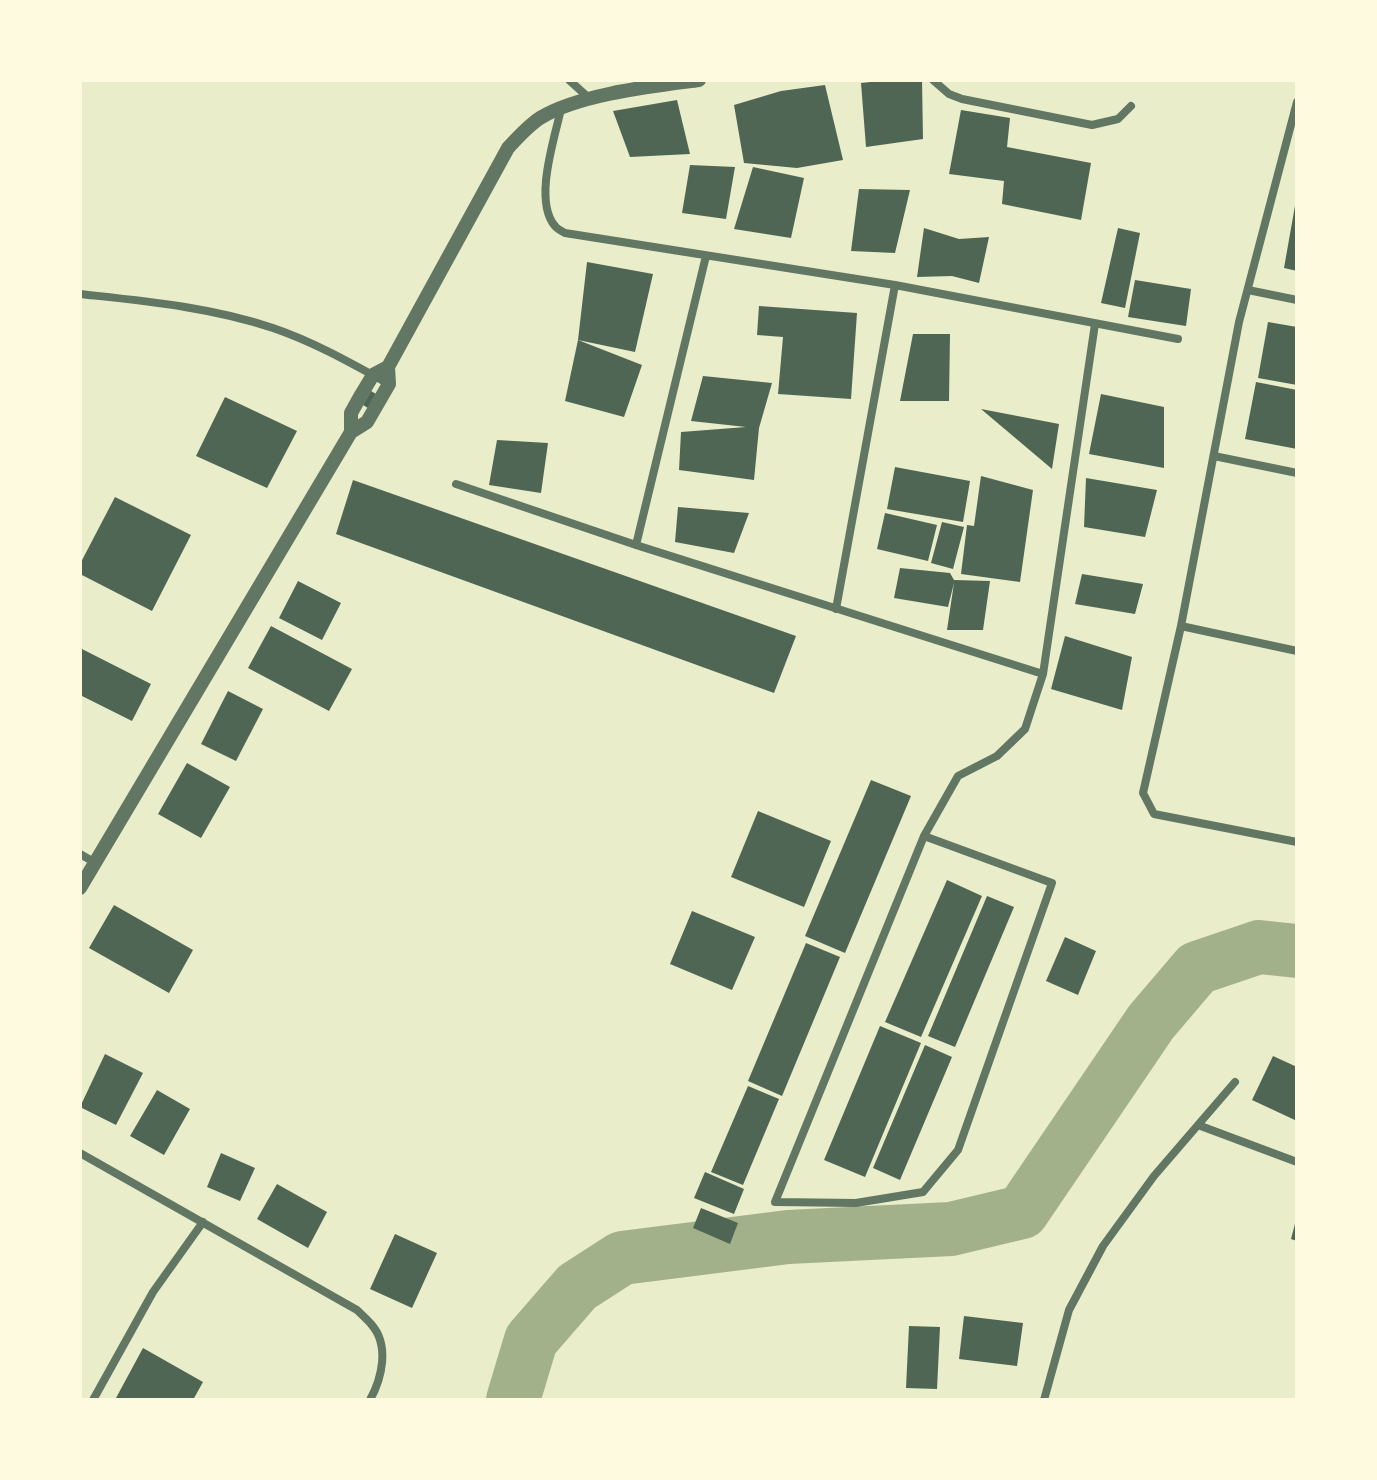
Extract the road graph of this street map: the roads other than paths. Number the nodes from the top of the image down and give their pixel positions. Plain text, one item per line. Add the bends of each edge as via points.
1 (569, 80) edge
2 (699, 80) edge
3 (933, 80) edge
4 (648, 84) edge
5 (590, 99) junction
6 (1297, 102) edge
7 (1131, 106) dead end
8 (561, 108) junction
9 (1296, 113) edge
10 (706, 256) junction
11 (895, 285) junction
12 (1248, 290) junction
13 (80, 294) edge
14 (1297, 300) edge
15 (1095, 324) junction
16 (1178, 339) dead end
17 (388, 367) junction
18 (373, 375) junction
19 (389, 384) junction
20 (351, 432) junction
21 (1214, 456) junction
22 (1297, 473) edge
23 (456, 484) dead end
24 (636, 545) junction
25 (836, 609) junction
26 (1181, 626) junction
27 (1297, 651) edge
28 (1043, 674) junction
29 (924, 836) junction
30 (1297, 842) edge
31 (80, 854) edge
32 (94, 862) junction
33 (80, 888) edge
34 (1235, 1082) dead end
35 (1198, 1125) junction
36 (80, 1153) edge
37 (1297, 1162) edge
38 (203, 1222) junction
39 (93, 1400) edge
40 (370, 1400) edge
41 (1044, 1400) edge

1 - 5 street
2 - 4 street
3 - 7 street via 962,99 1092,125 1118,119
4 - 5 street
5 - 8 street
6 - 9 street
8 - 10 street via 545,192 554,225 565,233
8 - 17 street via 541,118 508,148
9 - 12 street
10 - 11 street
10 - 24 street
11 - 15 street
11 - 25 street
12 - 14 street
12 - 21 street
13 - 18 street via 218,313 273,328
15 - 16 street
15 - 28 street
17 - 18 street
17 - 19 street
18 - 19 street
18 - 20 street via 351,413
19 - 20 street via 367,422
20 - 32 street
21 - 22 street
21 - 26 street
23 - 24 street
24 - 25 street
25 - 28 street
26 - 27 street
26 - 30 street via 1143,793 1154,814
28 - 29 street via 1025,729 997,756 958,776
29 - 29 street via 1052,883 958,1150 923,1192 856,1203 775,1202
31 - 32 street
32 - 33 street
34 - 35 street
35 - 37 street
35 - 41 street via 1103,1246 1069,1310
36 - 38 street
38 - 39 street via 153,1292
38 - 40 street via 357,1310 374,1326 382,1369

